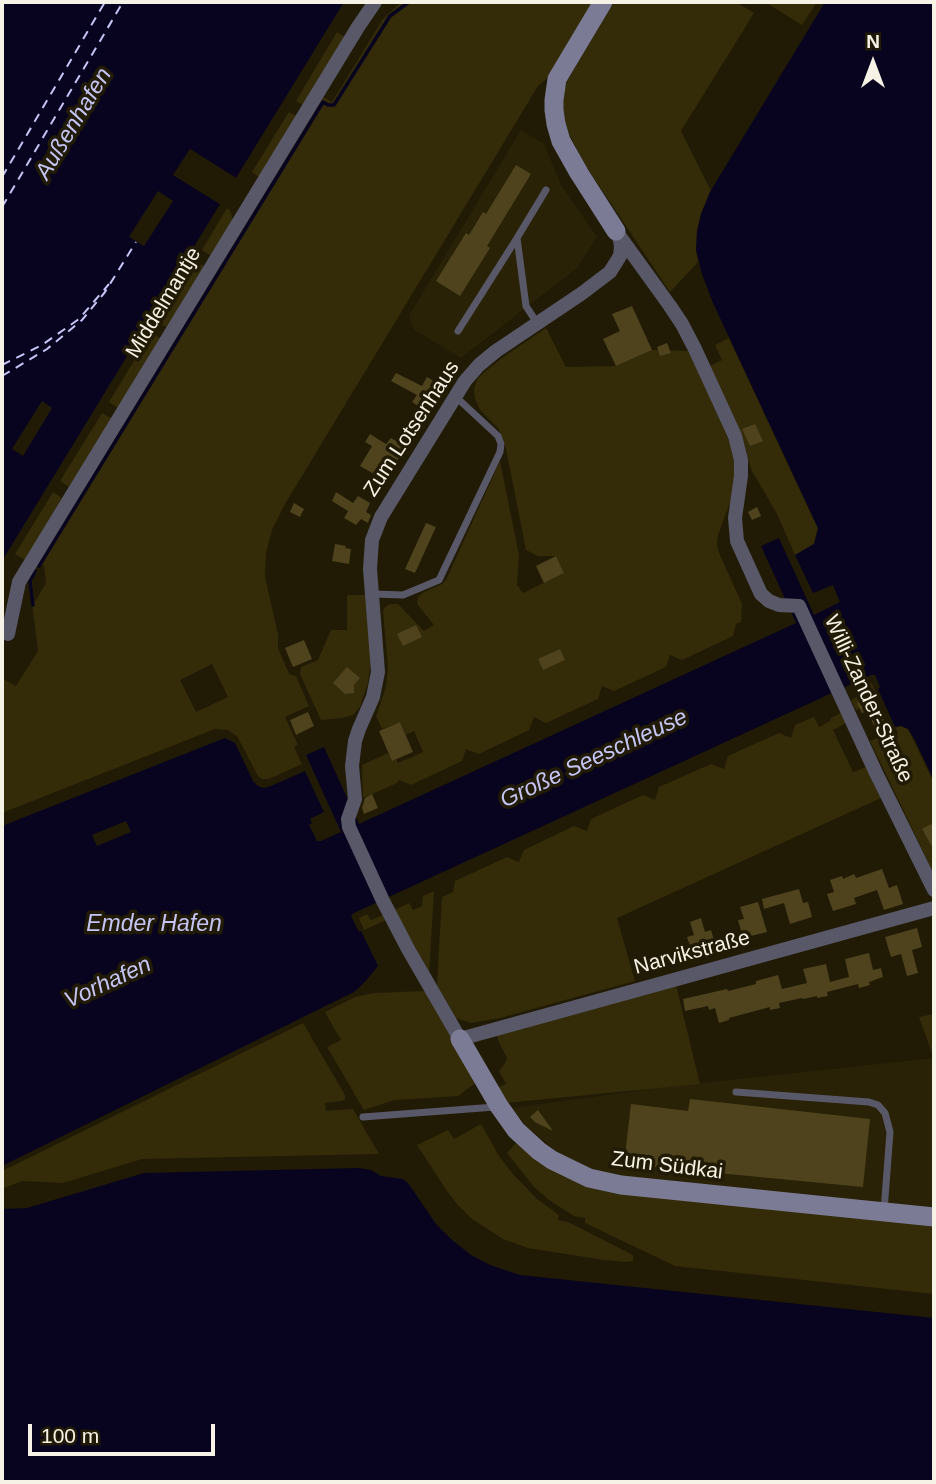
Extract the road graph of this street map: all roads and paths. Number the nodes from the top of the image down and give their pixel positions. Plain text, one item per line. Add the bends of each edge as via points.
1 (375, 2) edge
2 (603, 2) edge
3 (546, 190) dead end
4 (616, 231) junction
5 (517, 238) junction
6 (537, 324) junction
7 (458, 331) dead end
8 (456, 396) junction
9 (372, 594) junction
10 (8, 634) dead end
11 (934, 890) edge
12 (934, 908) edge
13 (460, 1039) junction
14 (736, 1092) dead end
15 (499, 1106) junction
16 (363, 1117) dead end
17 (884, 1211) junction
18 (934, 1216) edge

1 - 10 street, Middelmantje via 19,582
2 - 4 street, Willi-Zander-Straße via 557,79 554,110 561,141
3 - 5 lane
4 - 6 street, Zum Lotsenhaus via 620,256 610,272
4 - 11 street, Willi-Zander-Straße via 682,324 735,436 741,460 737,541 761,594 779,606 799,606
5 - 6 lane via 526,306
5 - 7 lane
6 - 8 street, Zum Lotsenhaus via 479,365
8 - 9 street, Zum Lotsenhaus via 381,517 372,540
8 - 9 lane via 498,436 500,452 439,580 403,595
9 - 13 street, Zum Lotsenhaus via 378,673 354,751 355,799 349,827 408,949
12 - 13 street, Narvikstraße
13 - 15 street, Zum Südkai
14 - 17 lane via 878,1105 890,1132
15 - 16 lane
15 - 17 street, Zum Südkai via 539,1151 589,1178
17 - 18 street, Zum Südkai

